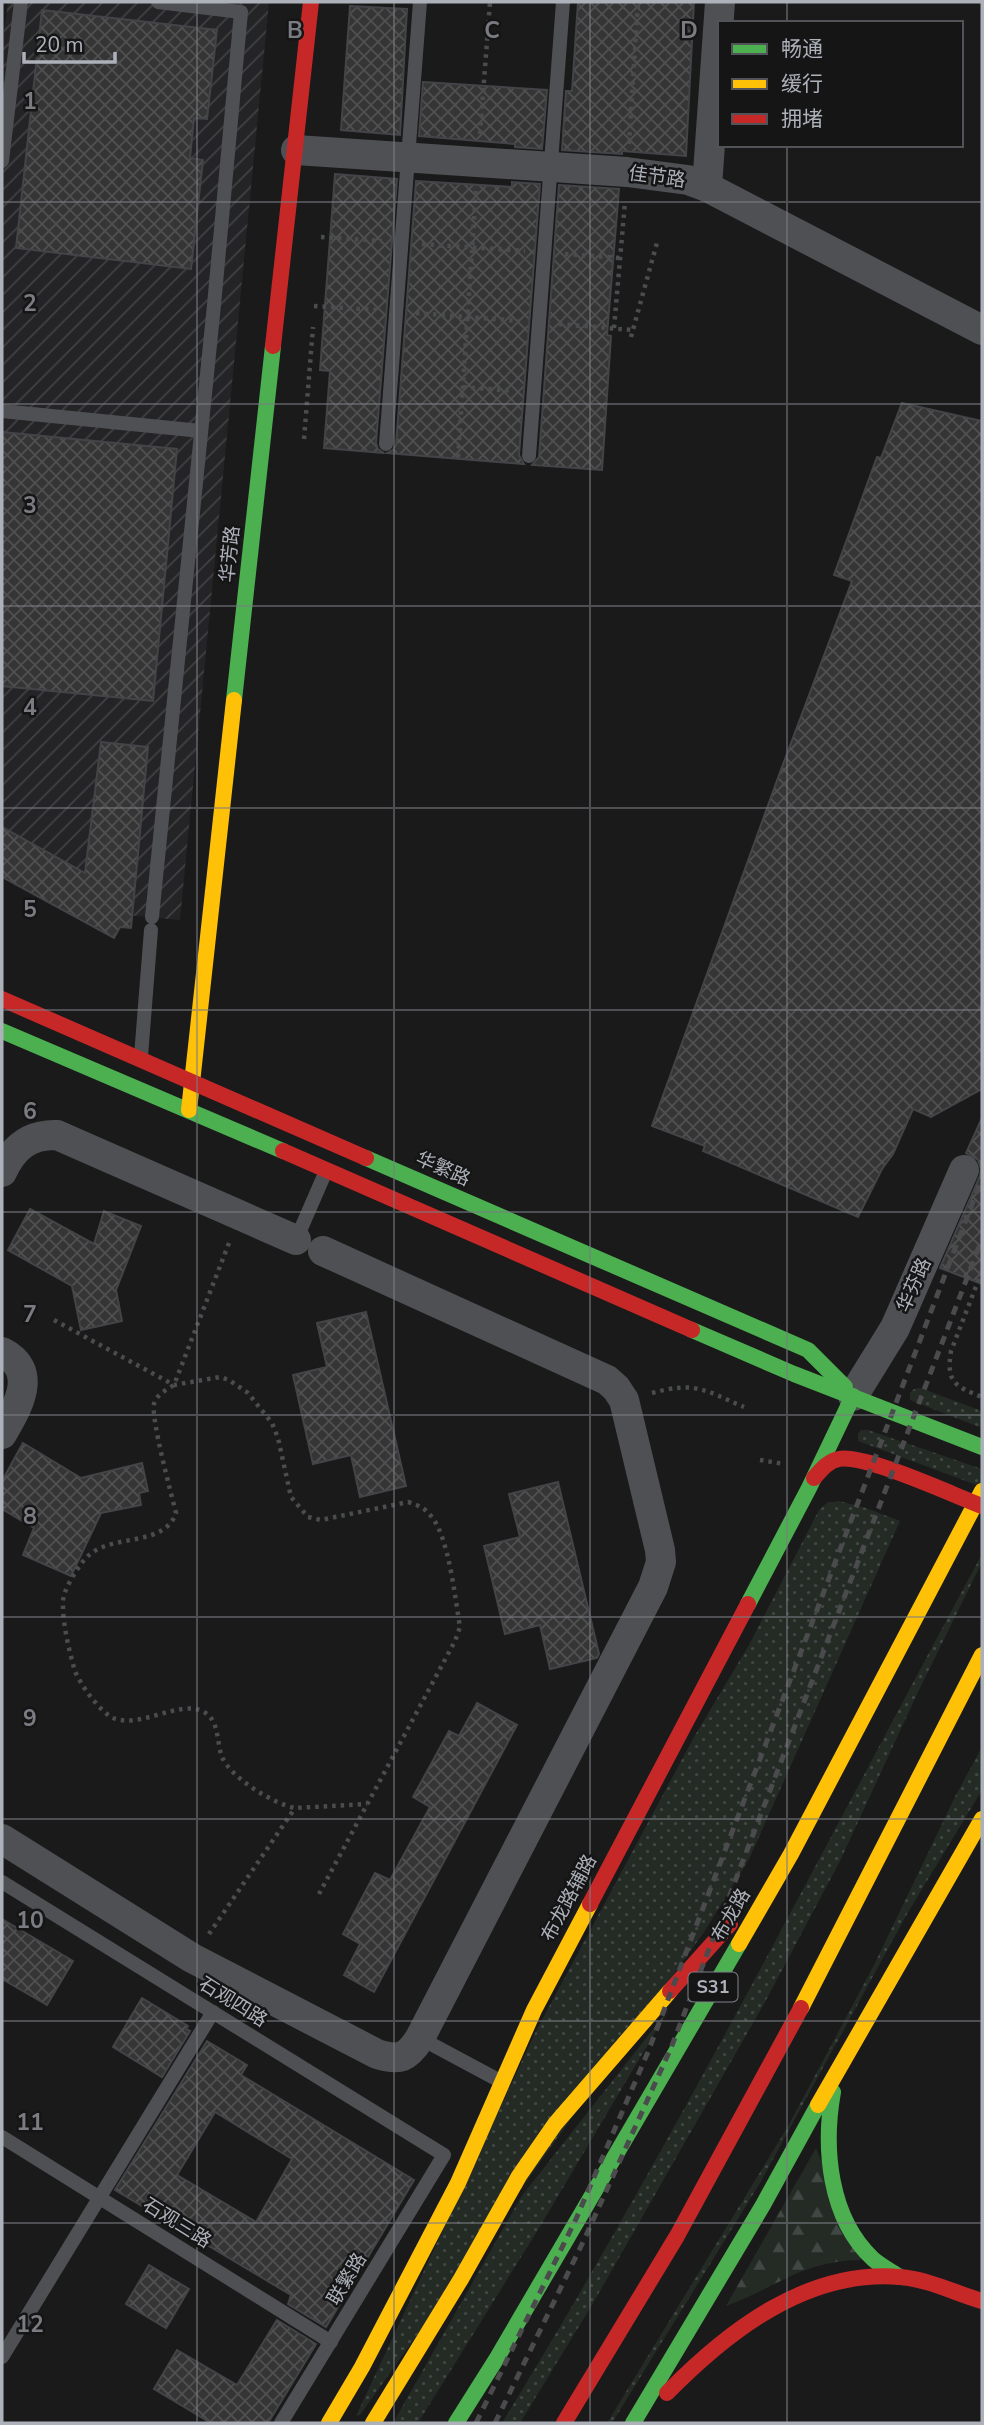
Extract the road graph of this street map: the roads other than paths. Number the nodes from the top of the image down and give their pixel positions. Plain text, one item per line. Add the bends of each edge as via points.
1 (21, 2) edge
2 (158, 2) edge
3 (311, 2) edge
4 (420, 2) edge
5 (563, 2) edge
6 (720, 2) edge
7 (719, 21) edge
8 (718, 30) edge
9 (296, 150) junction
10 (410, 157) junction
11 (2, 161) edge
12 (551, 168) junction
13 (707, 187) junction
14 (982, 330) edge
15 (2, 411) edge
16 (201, 431) junction
17 (387, 444) dead end
18 (529, 456) dead end
19 (2, 999) edge
20 (2, 1031) edge
21 (141, 1061) junction
22 (194, 1082) junction
23 (138, 1088) junction
24 (189, 1110) junction
25 (964, 1170) dead end
26 (326, 1171) junction
27 (2, 1172) edge
28 (310, 1245) junction
29 (2, 1352) edge
30 (853, 1396) junction
31 (2, 1434) edge
32 (982, 1447) edge
33 (814, 1478) junction
34 (982, 1491) edge
35 (982, 1506) edge
36 (982, 1655) edge
37 (982, 1819) edge
38 (2, 1839) edge
39 (791, 1854) junction
40 (2, 1882) edge
41 (213, 2012) junction
42 (420, 2038) junction
43 (839, 2067) junction
44 (503, 2082) junction
45 (2, 2137) edge
46 (444, 2155) joint
47 (99, 2197) junction
48 (900, 2277) junction
49 (982, 2301) edge
50 (331, 2342) junction
51 (2, 2357) edge
52 (281, 2423) edge
53 (329, 2423) edge
54 (373, 2423) edge
55 (456, 2423) edge
56 (564, 2423) edge
57 (633, 2423) edge
58 (640, 2423) edge

1 - 11 lane
2 - 16 lane via 241,12
3 - 9 main road, 华芳路
4 - 10 lane
5 - 12 lane
6 - 7 street
8 - 13 street
9 - 10 street, 佳节路
9 - 22 main road, 华芳路
10 - 12 street, 佳节路
10 - 17 lane
12 - 13 street, 佳节路 via 688,180
12 - 18 lane
13 - 14 street, 佳节路
15 - 16 lane
16 - 21 lane
19 - 21 main road, 华繁路
20 - 23 main road, 华繁路
21 - 22 main road, 华繁路
21 - 23 lane
22 - 24 main road, 华芳路
22 - 30 main road, 华繁路 via 808,1350
23 - 24 main road, 华繁路
24 - 26 main road, 华繁路
25 - 30 street, 华芬路 via 895,1328
26 - 28 lane
26 - 30 main road, 华繁路
27 - 28 street via 22,1143 57,1135
28 - 42 street via 597,1374 616,1388 624,1400 660,1550 658,1576
29 - 31 street via 20,1367 22,1380 22,1395
30 - 32 main road, 华繁路
30 - 33 main road, 布龙路辅路
33 - 35 main road via 833,1458 863,1460
33 - 44 main road, 布龙路辅路 via 540,1998
34 - 39 main road, 布龙路 / S31
36 - 56 main road via 830,1954 692,2207
37 - 43 main road
38 - 42 street via 192,1958 377,2053 400,2058 411,2052
39 - 54 main road via 555,2124 519,2176
39 - 55 main road, 布龙路 / S31
40 - 41 lane, 石观四路
41 - 46 lane, 石观四路
41 - 47 lane
42 - 44 lane
43 - 48 main road via 826,2131 830,2173 856,2238 872,2258
43 - 57 main road
44 - 53 main road, 布龙路辅路 via 458,2183
45 - 47 lane, 石观三路
46 - 50 lane, 联繁路
47 - 50 lane, 石观三路
47 - 51 lane
48 - 49 main road
48 - 58 main road via 826,2284 760,2314 685,2372
50 - 52 lane, 联繁路

